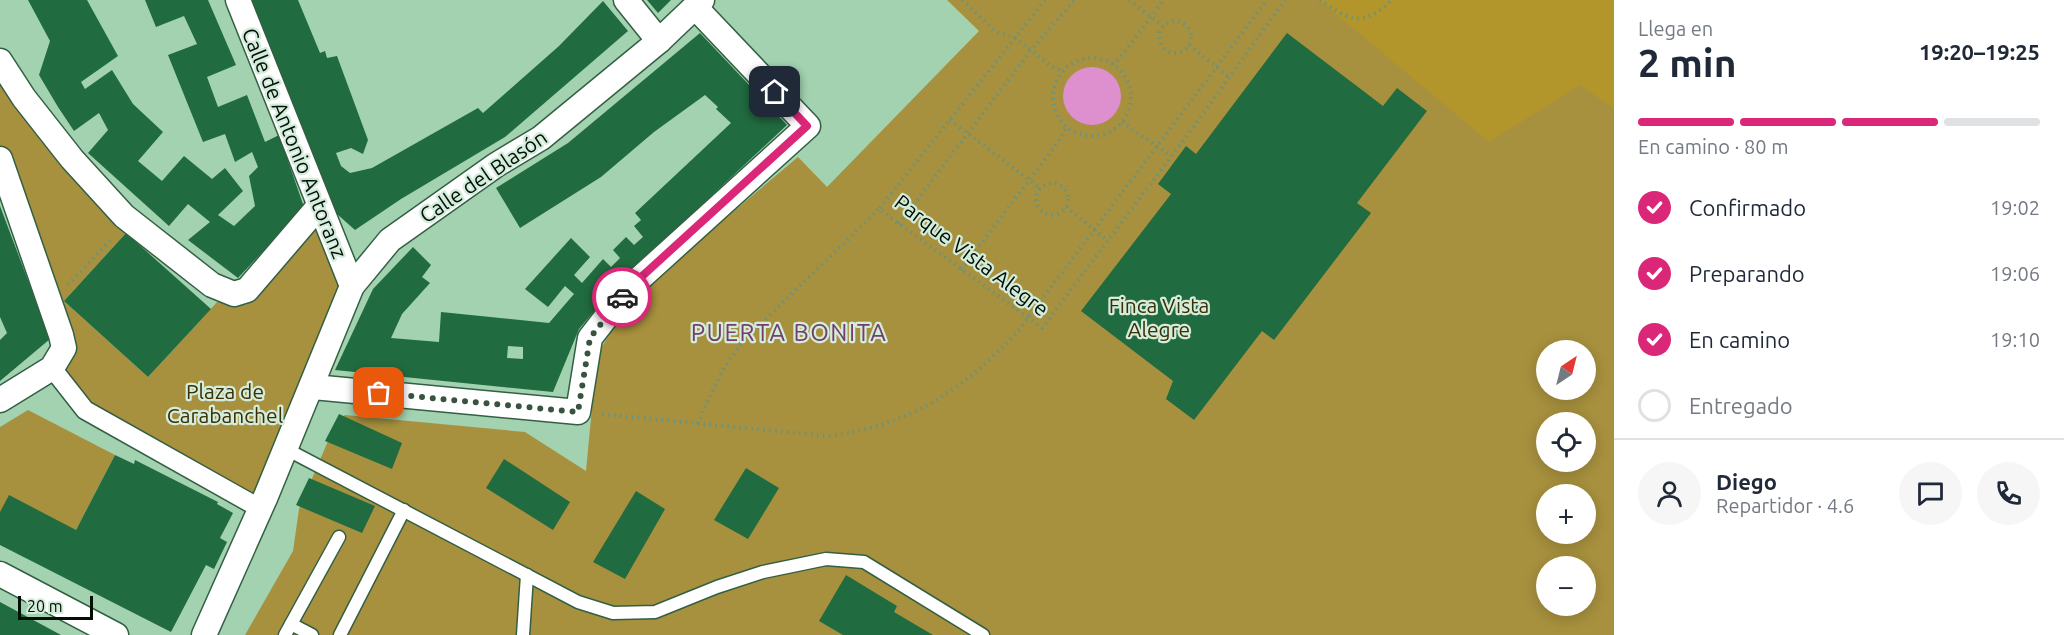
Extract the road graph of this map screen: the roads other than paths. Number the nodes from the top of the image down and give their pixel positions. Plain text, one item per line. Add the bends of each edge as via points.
1 (238, 0) edge
2 (626, 0) edge
3 (698, 4) edge
4 (659, 41) junction
5 (0, 61) edge
6 (0, 159) edge
7 (319, 206) junction
8 (352, 286) junction
9 (52, 368) junction
10 (313, 387) junction
11 (0, 400) edge
12 (286, 449) junction
13 (261, 509) junction
14 (404, 510) junction
15 (339, 537) dead end
16 (0, 574) edge
17 (527, 575) junction
18 (288, 630) edge
19 (116, 635) edge
20 (204, 635) edge
21 (312, 635) edge
22 (340, 635) edge
23 (523, 635) edge
24 (982, 635) edge

1 - 7 street, Calle de Antonio Antoranz
2 - 4 street
3 - 4 street, Calle del Blasón
3 - 10 street via 807,126 628,289 590,338 578,412
4 - 8 street, Calle del Blasón via 541,138 390,240
5 - 7 street via 72,159 124,216 212,285 234,294 247,290
6 - 9 street via 61,335 64,348
7 - 8 street, Calle de Antonio Antoranz
8 - 10 street, Calle del Blasón
9 - 11 street
9 - 13 street via 85,410
10 - 12 street
12 - 13 street
12 - 14 lane
13 - 20 street
14 - 17 lane
14 - 22 lane
15 - 18 lane
16 - 19 street
17 - 23 lane
17 - 24 lane via 578,602 613,613 655,612 764,572 826,559 864,562
18 - 21 lane

